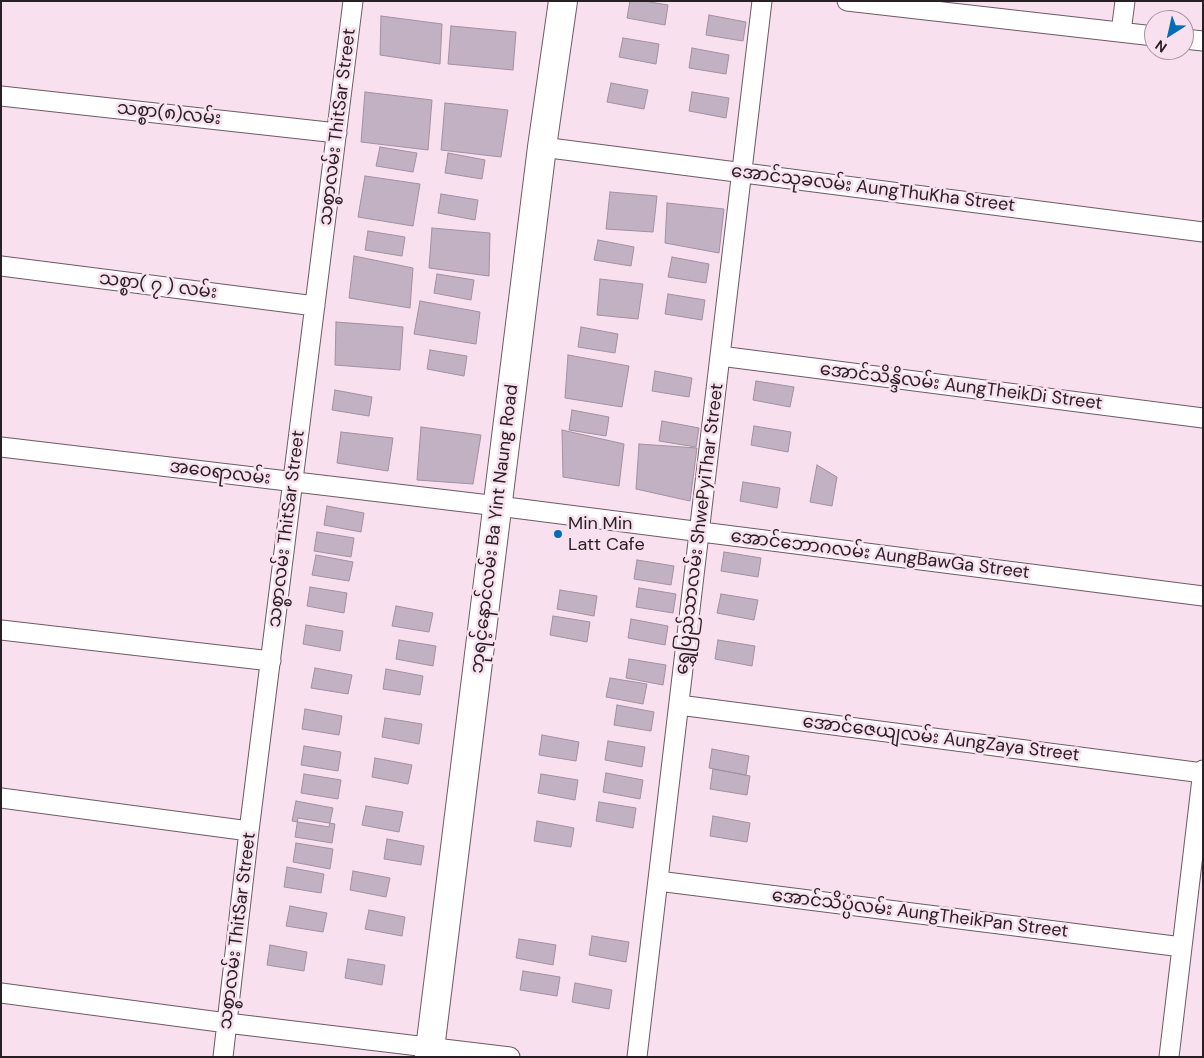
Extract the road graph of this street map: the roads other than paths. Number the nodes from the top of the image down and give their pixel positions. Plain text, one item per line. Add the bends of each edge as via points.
1 (353, 1) edge
2 (563, 1) edge
3 (762, 1) edge
4 (847, 1) edge
5 (1125, 1) edge
6 (953, 7) edge
7 (1121, 32) junction
8 (1144, 35) edge
9 (1, 96) edge
10 (337, 132) junction
11 (542, 147) junction
12 (742, 172) junction
13 (1203, 232) edge
14 (1, 266) edge
15 (315, 306) junction
16 (720, 356) junction
17 (1203, 418) edge
18 (1, 447) edge
19 (293, 482) junction
20 (498, 506) junction
21 (699, 532) junction
22 (1203, 596) edge
23 (1, 630) edge
24 (271, 661) junction
25 (679, 705) junction
26 (1203, 772) edge
27 (1, 798) edge
28 (249, 831) junction
29 (658, 880) junction
30 (1182, 947) junction
31 (1, 993) edge
32 (227, 1023) junction
33 (429, 1052) edge
34 (223, 1057) edge
35 (510, 1057) edge
36 (637, 1057) edge
37 (1169, 1057) edge

1 - 10 street, သစ္စာလမ်း ThitSar Street
2 - 11 main road, ဘုရင့်နောင်လမ်း Ba Yint Naung Road
3 - 12 street, ရွှေပြည်သာလမ်း ShwePyiThar Street
4 - 6 street
5 - 7 street
6 - 7 street
7 - 8 street
9 - 10 street, သစ္စာ(၈)လမ်း
10 - 15 street, သစ္စာလမ်း ThitSar Street
11 - 12 street, အောင်သုခလမ်း AungThuKha Street
11 - 20 main road, ဘုရင့်နောင်လမ်း Ba Yint Naung Road
12 - 13 street, အောင်သုခလမ်း AungThuKha Street
12 - 16 street, ရွှေပြည်သာလမ်း ShwePyiThar Street
14 - 15 street, သစ္စာ( ၇ ) လမ်း
15 - 19 street, သစ္စာလမ်း ThitSar Street
16 - 17 street, အောင်သိန္ဒိလမ်း AungTheikDi Street
16 - 21 street, ရွှေပြည်သာလမ်း ShwePyiThar Street
18 - 19 street, အဝေရာလမ်း
19 - 20 street, အဝေရာလမ်း
19 - 24 street, သစ္စာလမ်း ThitSar Street
20 - 21 street, အောင်ဘောဂလမ်း AungBawGa Street
20 - 33 main road, ဘုရင့်နောင်လမ်း Ba Yint Naung Road
21 - 22 street, အောင်ဘောဂလမ်း AungBawGa Street
21 - 25 street, ရွှေပြည်သာလမ်း ShwePyiThar Street
23 - 24 street
24 - 28 street, သစ္စာလမ်း ThitSar Street
25 - 26 street, အောင်ဇေယျလမ်း AungZaya Street
25 - 29 street, ရွှေပြည်သာလမ်း ShwePyiThar Street
26 - 30 street
27 - 28 street
28 - 32 street, သစ္စာလမ်း ThitSar Street
29 - 30 street, အောင်သိပ္ပံလမ်း AungTheikPan Street
29 - 36 street, ရွှေပြည်သာလမ်း ShwePyiThar Street
30 - 37 street
31 - 32 street
32 - 33 street
32 - 34 street, သစ္စာလမ်း ThitSar Street
33 - 35 street

